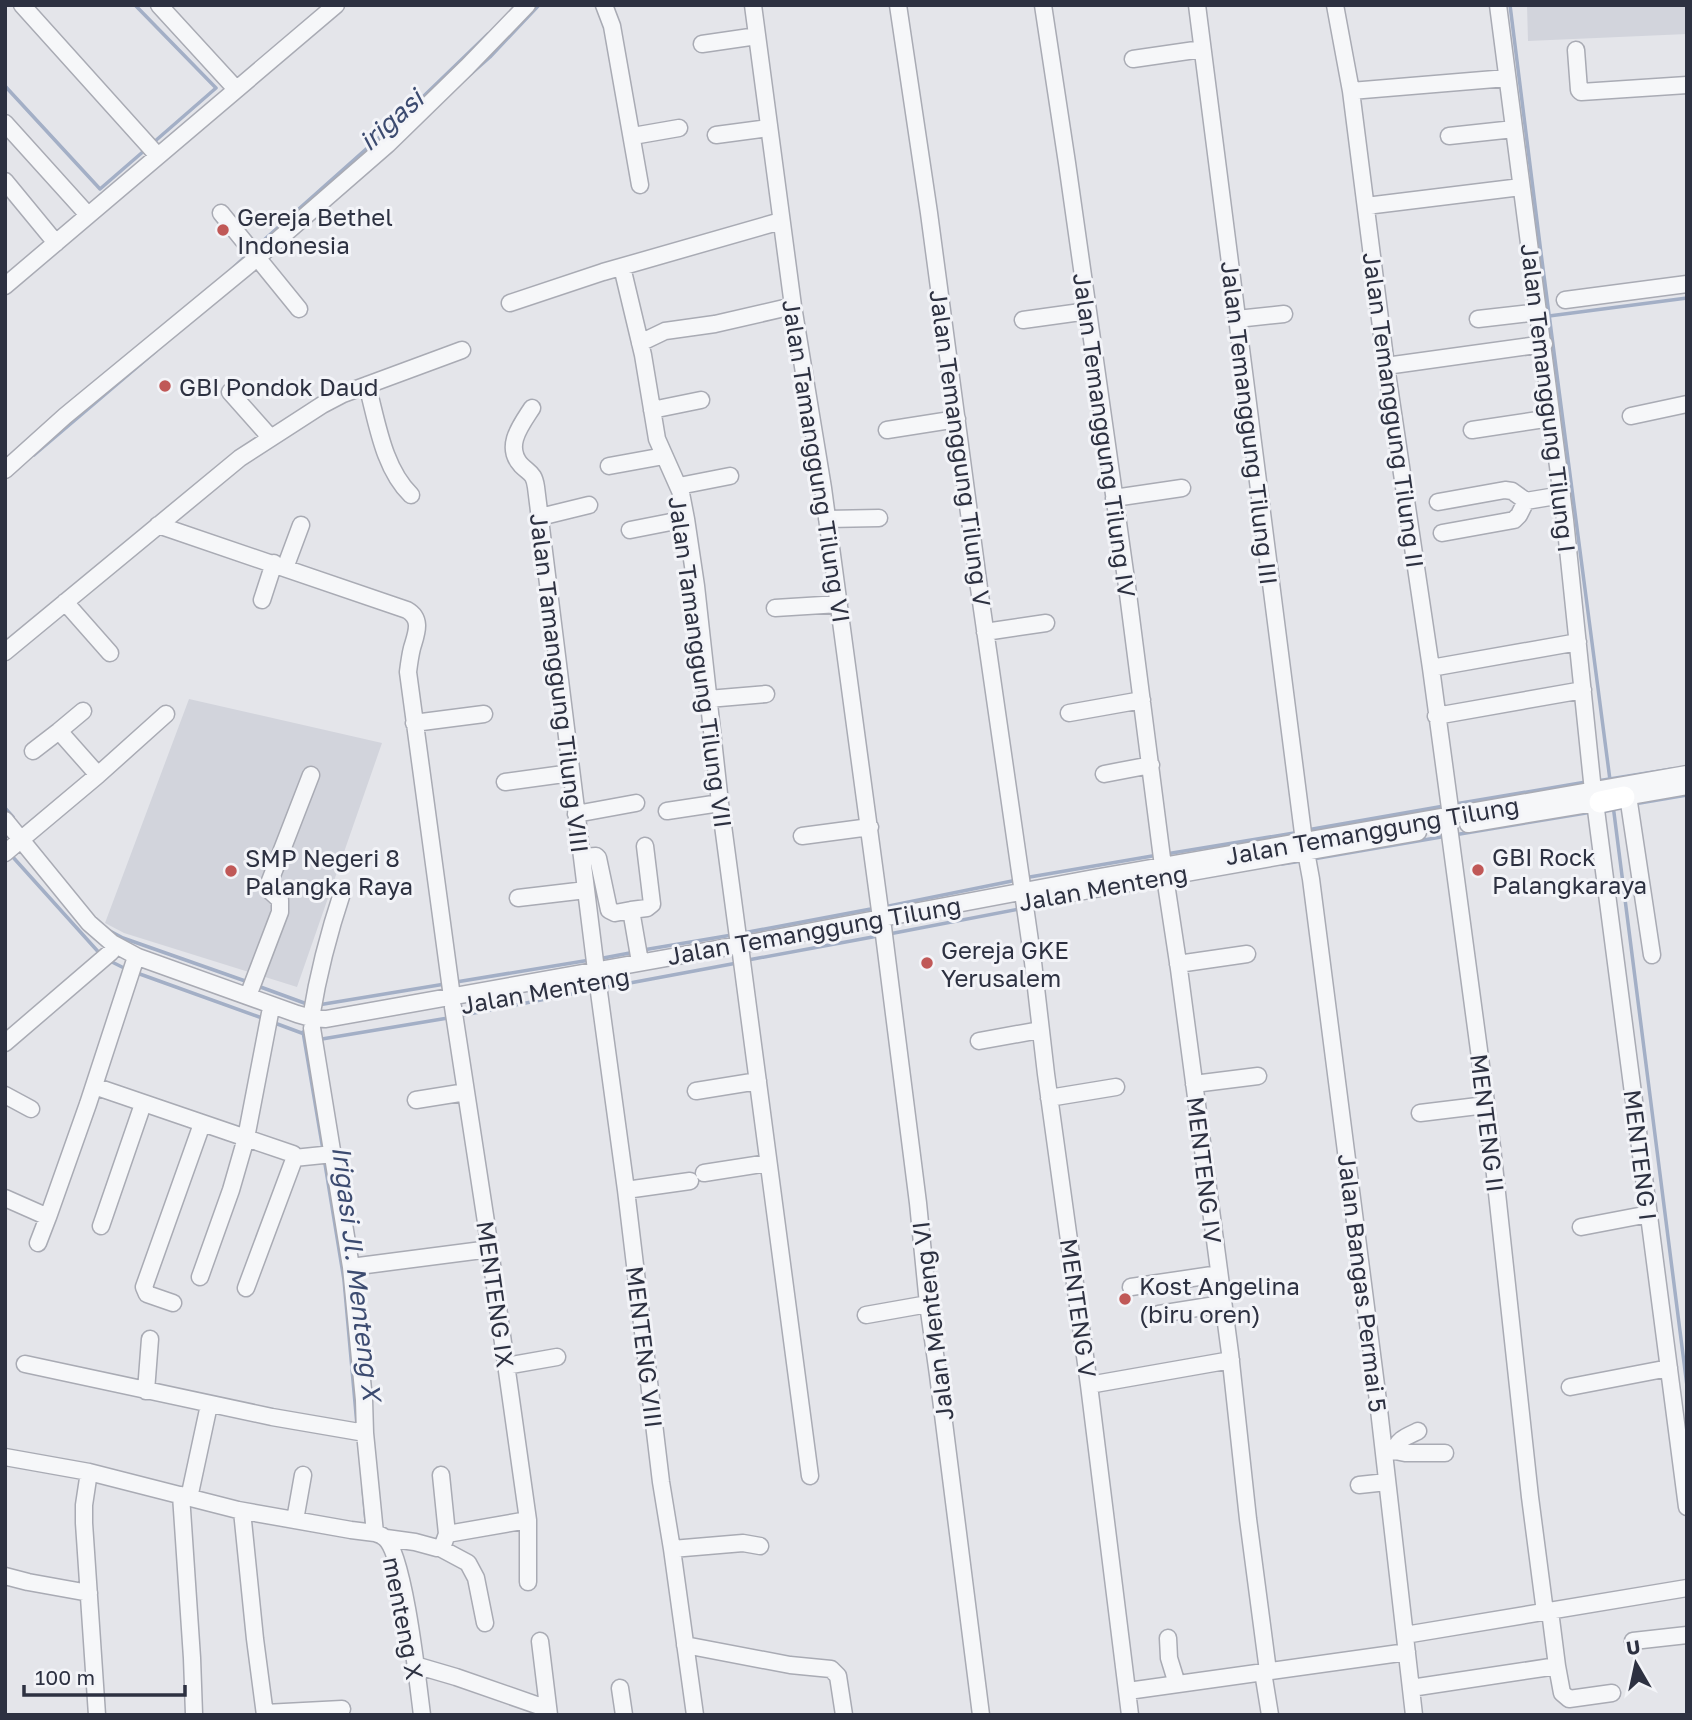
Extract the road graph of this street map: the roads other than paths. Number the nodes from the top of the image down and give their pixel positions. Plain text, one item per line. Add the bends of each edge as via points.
1 (22, 5) edge
2 (159, 5) edge
3 (336, 5) edge
4 (527, 5) edge
5 (604, 5) edge
6 (753, 5) edge
7 (898, 5) edge
8 (1043, 5) edge
9 (1197, 5) edge
10 (1335, 5) edge
11 (1498, 5) edge
12 (757, 36) junction
13 (702, 44) dead end
14 (1202, 49) junction
15 (1576, 50) dead end
16 (1133, 59) dead end
17 (1507, 78) junction
18 (1687, 85) edge
19 (236, 89) junction
20 (1351, 91) junction
21 (5, 123) edge
22 (679, 128) dead end
23 (769, 128) junction
24 (1514, 129) junction
25 (716, 135) dead end
26 (633, 136) junction
27 (1450, 136) dead end
28 (159, 156) junction
29 (5, 181) edge
30 (640, 185) dead end
31 (1521, 187) junction
32 (1366, 206) junction
33 (221, 213) dead end
34 (88, 215) junction
35 (781, 221) junction
36 (56, 243) junction
37 (257, 258) junction
38 (622, 267) junction
39 (1687, 284) edge
40 (5, 286) edge
41 (1565, 300) dead end
42 (510, 303) dead end
43 (793, 306) junction
44 (299, 309) dead end
45 (1088, 311) junction
46 (1539, 312) junction
47 (1283, 314) dead end
48 (1237, 319) junction
49 (1478, 319) dead end
50 (1023, 320) dead end
51 (640, 343) junction
52 (1544, 344) junction
53 (462, 350) dead end
54 (1386, 366) junction
55 (367, 384) junction
56 (230, 392) dead end
57 (701, 400) dead end
58 (1687, 404) edge
59 (532, 408) dead end
60 (652, 410) junction
61 (1631, 416) dead end
62 (1551, 418) junction
63 (957, 419) junction
64 (887, 430) dead end
65 (1472, 430) dead end
66 (270, 437) junction
67 (664, 456) junction
68 (609, 466) dead end
69 (5, 470) edge
70 (730, 476) dead end
71 (679, 486) junction
72 (1182, 488) dead end
73 (411, 495) dead end
74 (1562, 495) junction
75 (1114, 498) junction
76 (1527, 501) junction
77 (1438, 502) dead end
78 (589, 505) dead end
79 (540, 517) junction
80 (879, 518) dead end
81 (687, 519) junction
82 (827, 519) junction
83 (159, 525) junction
84 (301, 525) dead end
85 (630, 530) dead end
86 (1442, 533) dead end
87 (279, 566) junction
88 (262, 600) dead end
89 (65, 602) junction
90 (839, 604) junction
91 (775, 608) dead end
92 (1046, 623) dead end
93 (985, 632) junction
94 (1578, 642) junction
95 (5, 652) edge
96 (110, 653) dead end
97 (1431, 668) junction
98 (1583, 690) junction
99 (766, 694) dead end
100 (708, 699) junction
101 (1142, 700) junction
102 (83, 711) dead end
103 (1069, 713) dead end
104 (166, 714) dead end
105 (484, 714) dead end
106 (1436, 716) junction
107 (414, 723) junction
108 (59, 731) junction
109 (33, 751) dead end
110 (1151, 765) junction
111 (571, 773) junction
112 (1104, 774) dead end
113 (98, 775) junction
114 (311, 775) dead end
115 (1687, 775) edge
116 (505, 782) dead end
117 (1687, 786) edge
118 (1624, 793) junction
119 (1597, 796) junction
120 (636, 803) dead end
121 (720, 803) junction
122 (667, 811) dead end
123 (576, 814) junction
124 (5, 820) edge
125 (1450, 822) junction
126 (870, 827) junction
127 (802, 836) dead end
128 (11, 844) edge
129 (645, 846) dead end
130 (1305, 847) junction
131 (582, 857) junction
132 (1164, 871) junction
133 (343, 890) dead end
134 (586, 890) junction
135 (1023, 896) junction
136 (518, 898) dead end
137 (631, 910) junction
138 (882, 922) junction
139 (740, 949) junction
140 (111, 952) junction
141 (1247, 954) dead end
142 (1652, 956) dead end
143 (640, 962) junction
144 (134, 963) junction
145 (1178, 964) junction
146 (597, 975) junction
147 (248, 996) junction
148 (453, 1002) junction
149 (271, 1013) junction
150 (312, 1023) junction
151 (1040, 1030) junction
152 (979, 1041) dead end
153 (5, 1043) edge
154 (1258, 1076) dead end
155 (758, 1081) junction
156 (1194, 1084) junction
157 (94, 1086) junction
158 (1116, 1087) dead end
159 (696, 1091) dead end
160 (466, 1092) junction
161 (5, 1095) edge
162 (1049, 1098) junction
163 (416, 1100) dead end
164 (143, 1104) junction
165 (1486, 1105) junction
166 (31, 1109) dead end
167 (1420, 1113) dead end
168 (202, 1124) junction
169 (246, 1138) junction
170 (333, 1154) junction
171 (294, 1158) junction
172 (768, 1163) junction
173 (626, 1190) junction
174 (5, 1198) edge
175 (1649, 1214) junction
176 (48, 1217) junction
177 (101, 1226) dead end
178 (1581, 1227) dead end
179 (38, 1243) dead end
180 (490, 1250) junction
181 (351, 1267) junction
182 (1219, 1274) junction
183 (200, 1277) dead end
184 (1131, 1287) dead end
185 (246, 1288) dead end
186 (173, 1303) dead end
187 (928, 1304) junction
188 (1223, 1304) junction
189 (1159, 1314) dead end
190 (866, 1315) dead end
191 (150, 1339) dead end
192 (557, 1357) dead end
193 (1231, 1360) junction
194 (24, 1364) dead end
195 (506, 1366) junction
196 (1669, 1368) junction
197 (1089, 1385) junction
198 (1570, 1387) dead end
199 (146, 1391) junction
200 (209, 1405) junction
201 (1418, 1431) dead end
202 (365, 1433) junction
203 (1389, 1452) junction
204 (1445, 1453) dead end
205 (5, 1457) edge
206 (89, 1472) junction
207 (303, 1475) dead end
208 (441, 1475) dead end
209 (810, 1476) dead end
210 (1387, 1482) junction
211 (1359, 1485) dead end
212 (185, 1497) junction
213 (1687, 1507) edge
214 (242, 1511) junction
215 (295, 1520) junction
216 (527, 1520) junction
217 (380, 1535) junction
218 (443, 1541) junction
219 (760, 1546) dead end
220 (672, 1549) junction
221 (5, 1576) edge
222 (528, 1582) dead end
223 (1687, 1588) edge
224 (89, 1593) junction
225 (1547, 1612) junction
226 (485, 1623) dead end
227 (1687, 1635) edge
228 (1168, 1638) dead end
229 (540, 1641) dead end
230 (1633, 1641) dead end
231 (1406, 1643) junction
232 (685, 1645) junction
233 (415, 1665) junction
234 (1557, 1666) junction
235 (1265, 1672) junction
236 (1177, 1684) junction
237 (620, 1688) dead end
238 (1411, 1688) junction
239 (1128, 1691) junction
240 (1612, 1693) dead end
241 (342, 1709) dead end
242 (548, 1712) edge
243 (194, 1714) edge
244 (265, 1714) edge
245 (97, 1715) edge
246 (422, 1715) edge
247 (624, 1715) edge
248 (695, 1715) edge
249 (844, 1715) edge
250 (981, 1715) edge
251 (1130, 1715) edge
252 (1270, 1715) edge
253 (1414, 1715) edge

1 - 28 street
2 - 19 street
3 - 19 street
4 - 37 street via 388,144
5 - 26 street
6 - 12 street, Jalan Tamanggung Tilung VI
7 - 63 street, Jalan Temanggung Tilung V
8 - 45 street, Jalan Temanggung Tilung IV
9 - 14 street, Jalan Temanggung Tilung III
10 - 20 street, Jalan Temanggung Tilung II
11 - 17 street, Jalan Temanggung Tilung I
12 - 13 street
12 - 23 street, Jalan Tamanggung Tilung VI
14 - 16 street
14 - 48 street, Jalan Temanggung Tilung III
15 - 18 street via 1581,92
17 - 20 street
17 - 24 street, Jalan Temanggung Tilung I
19 - 28 street
20 - 32 street, Jalan Temanggung Tilung II
21 - 34 street
22 - 26 street
23 - 25 street
23 - 35 street, Jalan Tamanggung Tilung VI
24 - 27 street
24 - 31 street, Jalan Temanggung Tilung I
26 - 30 street
28 - 34 street
29 - 36 street
31 - 32 street
31 - 46 street, Jalan Temanggung Tilung I
32 - 54 street, Jalan Temanggung Tilung II
33 - 37 street
34 - 36 street
35 - 38 street
35 - 43 street, Jalan Tamanggung Tilung VI
36 - 40 street
37 - 44 street
37 - 69 street
38 - 42 street
38 - 51 street, Jalan Tamanggung Tilung VII
39 - 41 street
43 - 51 street via 665,331
43 - 82 street, Jalan Tamanggung Tilung VI
45 - 50 street
45 - 75 street, Jalan Temanggung Tilung IV
46 - 49 street
46 - 52 street, Jalan Temanggung Tilung I
47 - 48 street
48 - 130 street, Jalan Temanggung Tilung III
51 - 60 street, Jalan Tamanggung Tilung VII
52 - 54 street
52 - 62 street, Jalan Temanggung Tilung I
53 - 55 street
54 - 97 street, Jalan Temanggung Tilung II
55 - 66 street
55 - 73 street via 387,456 401,486
56 - 66 street
57 - 60 street
58 - 61 street
59 - 79 street, Jalan Tamanggung Tilung VIII via 515,434 514,448 519,462 534,477
60 - 67 street, Jalan Tamanggung Tilung VII
62 - 65 street
62 - 74 street, Jalan Temanggung Tilung I
63 - 64 street
63 - 93 street, Jalan Temanggung Tilung V
66 - 83 street
67 - 68 street
67 - 71 street, Jalan Tamanggung Tilung VII
70 - 71 street
71 - 81 street, Jalan Tamanggung Tilung VII
72 - 75 street
74 - 76 street
74 - 94 street, Jalan Temanggung Tilung I
75 - 101 street, Jalan Temanggung Tilung IV
76 - 77 street via 1505,490
76 - 86 street via 1514,520
78 - 79 street
79 - 111 street, Jalan Tamanggung Tilung VIII
80 - 82 street
81 - 85 street
81 - 100 street, Jalan Tamanggung Tilung VII
82 - 90 street, Jalan Tamanggung Tilung VI
83 - 87 street
83 - 89 street
84 - 87 street
87 - 88 street
87 - 107 street, MENTENG IX via 413,614 418,628 408,672
89 - 95 street
89 - 96 street
90 - 91 street
90 - 126 street, Jalan Tamanggung Tilung VI
92 - 93 street
93 - 135 street, Jalan Temanggung Tilung V
94 - 97 street
94 - 98 street, Jalan Temanggung Tilung I
97 - 106 street, Jalan Temanggung Tilung II
98 - 106 street
98 - 119 street, Jalan Temanggung Tilung I
99 - 100 street
100 - 121 street, Jalan Tamanggung Tilung VII
101 - 103 street
101 - 110 street, Jalan Temanggung Tilung IV
102 - 108 street
104 - 113 street
105 - 107 street
106 - 125 street, Jalan Temanggung Tilung II
107 - 148 street, MENTENG IX
108 - 109 street
108 - 113 street
110 - 112 street
110 - 132 street, Jalan Temanggung Tilung IV
111 - 116 street
111 - 123 street, Jalan Tamanggung Tilung VIII
113 - 128 street
114 - 147 street via 268,886 280,900 280,912
115 - 118 street, Jalan Temanggung Tilung
117 - 118 street, Jalan Temanggung Tilung
118 - 119 main road, Jalan Temanggung Tilung
118 - 142 street
119 - 125 street, Jalan Temanggung Tilung
119 - 175 street, MENTENG I
120 - 123 street
121 - 122 street
121 - 139 street, Jalan Tamanggung Tilung VII
123 - 131 street, Jalan Tamanggung Tilung VIII
124 - 128 street, Jalan Temanggung Tilung
125 - 130 street, Jalan Temanggung Tilung
125 - 165 street, MENTENG II
126 - 127 street
126 - 138 street, Jalan Tamanggung Tilung VI
128 - 140 street
128 - 147 street, Jalan Temanggung Tilung via 112,943 138,957
129 - 137 street via 652,904
130 - 132 street, Jalan Temanggung Tilung
130 - 203 street, Jalan Bangas Permai 5
131 - 134 street, Jalan Tamanggung Tilung VIII
131 - 137 street via 598,856 609,910
132 - 135 street, Jalan Temanggung Tilung
132 - 145 street, MENTENG IV
133 - 150 street, menteng X via 320,967
134 - 136 street
134 - 146 street, Jalan Tamanggung Tilung VIII
135 - 138 street, Jalan Temanggung Tilung
135 - 151 street, MENTENG V
137 - 143 street
138 - 139 street, Jalan Temanggung Tilung
138 - 187 street, Jalan Menteng VI
139 - 143 street, Jalan Temanggung Tilung
139 - 146 street, Jalan Menteng
139 - 155 street, Jalan Tamanggung Tilung VII
140 - 144 street
140 - 153 street
141 - 145 street
143 - 146 street, Jalan Temanggung Tilung
144 - 149 street
144 - 157 street
145 - 156 street, MENTENG IV
146 - 148 street, Jalan Temanggung Tilung
146 - 173 street, MENTENG VIII
147 - 150 street, Jalan Temanggung Tilung
148 - 150 street, Jalan Temanggung Tilung
148 - 160 street, MENTENG IX
149 - 150 street
149 - 169 street
150 - 170 street, menteng X
151 - 152 street
151 - 162 street, MENTENG V
154 - 156 street
155 - 159 street
155 - 172 street, Jalan Tamanggung Tilung VII
156 - 182 street, MENTENG IV
157 - 164 street
157 - 176 street
158 - 162 street
160 - 163 street
160 - 180 street, MENTENG IX
161 - 166 street
162 - 197 street, MENTENG V
164 - 168 street
164 - 177 street
165 - 167 street
165 - 225 street, MENTENG II
168 - 169 street
168 - 186 street via 144,1287 147,1294
169 - 171 street via 290,1152
169 - 183 street
170 - 171 street
170 - 181 street, menteng X
171 - 185 street
172 - 173 street
172 - 209 street, Jalan Tamanggung Tilung VII
173 - 220 street, MENTENG VIII
174 - 176 street
175 - 178 street
175 - 196 street, MENTENG I
176 - 179 street
180 - 181 street
180 - 195 street, MENTENG IX
181 - 202 street, menteng X
182 - 184 street
182 - 188 street, MENTENG IV
187 - 190 street
187 - 250 street, Jalan Menteng VI
188 - 189 street
188 - 193 street, MENTENG IV
191 - 199 street
192 - 195 street
193 - 197 street
193 - 235 street, MENTENG IV
194 - 199 street
195 - 216 street, MENTENG IX
196 - 198 street
196 - 213 street, MENTENG I
197 - 239 street, MENTENG V
199 - 200 street
200 - 202 street
200 - 212 street
201 - 203 street
202 - 217 street, menteng X
203 - 204 street
203 - 210 street, Jalan Bangas Permai 5
205 - 206 street
206 - 212 street
206 - 224 street via 84,1505
207 - 215 street
208 - 218 street
210 - 211 street
210 - 231 street, Jalan Bangas Permai 5
212 - 214 street
212 - 243 street
214 - 215 street
214 - 244 street
215 - 217 street
216 - 218 street
216 - 222 street, MENTENG IX
217 - 218 street via 437,1548
217 - 233 street, menteng X via 394,1553
218 - 226 street via 468,1563 476,1578
219 - 220 street via 743,1543
220 - 232 street, MENTENG VIII
221 - 224 street
223 - 225 street
224 - 245 street
225 - 231 street
225 - 234 street, MENTENG II
227 - 230 street
228 - 236 street
229 - 242 street
231 - 235 street
231 - 238 street, Jalan Bangas Permai 5
232 - 248 street, MENTENG VIII
232 - 249 street via 831,1669 838,1676
233 - 242 street
233 - 246 street, menteng X
234 - 238 street
234 - 240 street, MENTENG II via 1562,1693 1569,1699
235 - 236 street
235 - 252 street, MENTENG IV
236 - 239 street
237 - 247 street
238 - 253 street, Jalan Bangas Permai 5
239 - 251 street, MENTENG V
241 - 244 street

